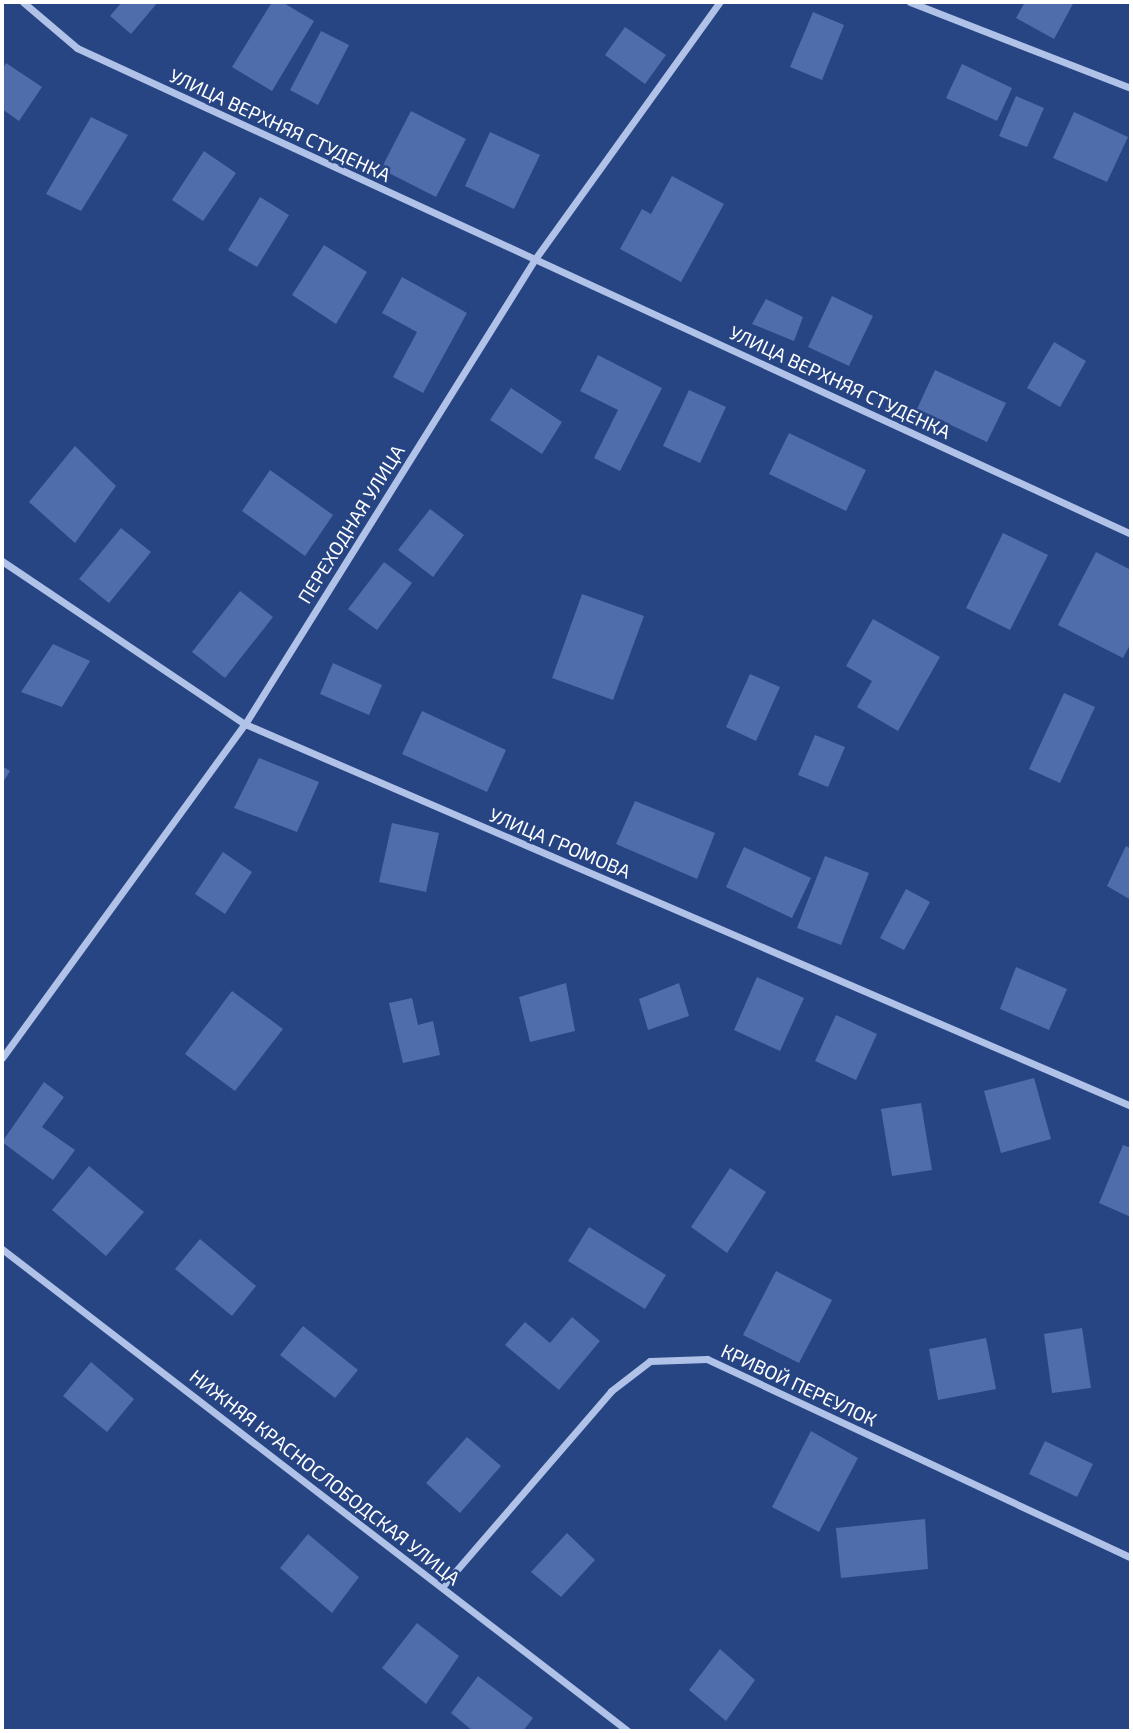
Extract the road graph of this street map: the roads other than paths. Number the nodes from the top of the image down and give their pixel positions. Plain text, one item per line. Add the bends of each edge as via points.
1 (23, 2) edge
2 (720, 2) edge
3 (910, 2) edge
4 (1131, 88) edge
5 (535, 259) junction
6 (1131, 534) edge
7 (2, 561) edge
8 (245, 724) junction
9 (2, 1058) edge
10 (1131, 1106) edge
11 (2, 1249) edge
12 (1131, 1558) edge
13 (442, 1587) junction
14 (628, 1731) edge

1 - 5 street, УЛИЦА ВЕРХНЯЯ СТУДЕНКА via 78,48
2 - 5 street, ПЕРЕХОДНАЯ УЛИЦА
3 - 4 street
5 - 6 street, УЛИЦА ВЕРХНЯЯ CТУДЕНКА
5 - 8 street, ПЕРЕХОДНАЯ УЛИЦА
7 - 8 street, УЛИЦА ГРОМОВА
8 - 9 street, ПЕРЕХОДНАЯ УЛИЦА
8 - 10 street, УЛИЦА ГРОМОВА
11 - 13 street, НИЖНЯЯ КРАСНОСЛОБОДСКАЯ УЛИЦА
12 - 13 street, КРИВОЙ ПЕРЕУЛОК via 707,1359 650,1361 611,1391
13 - 14 street, НИЖНЯЯ КРАСНОСЛОБОДСКАЯ УЛИЦА

